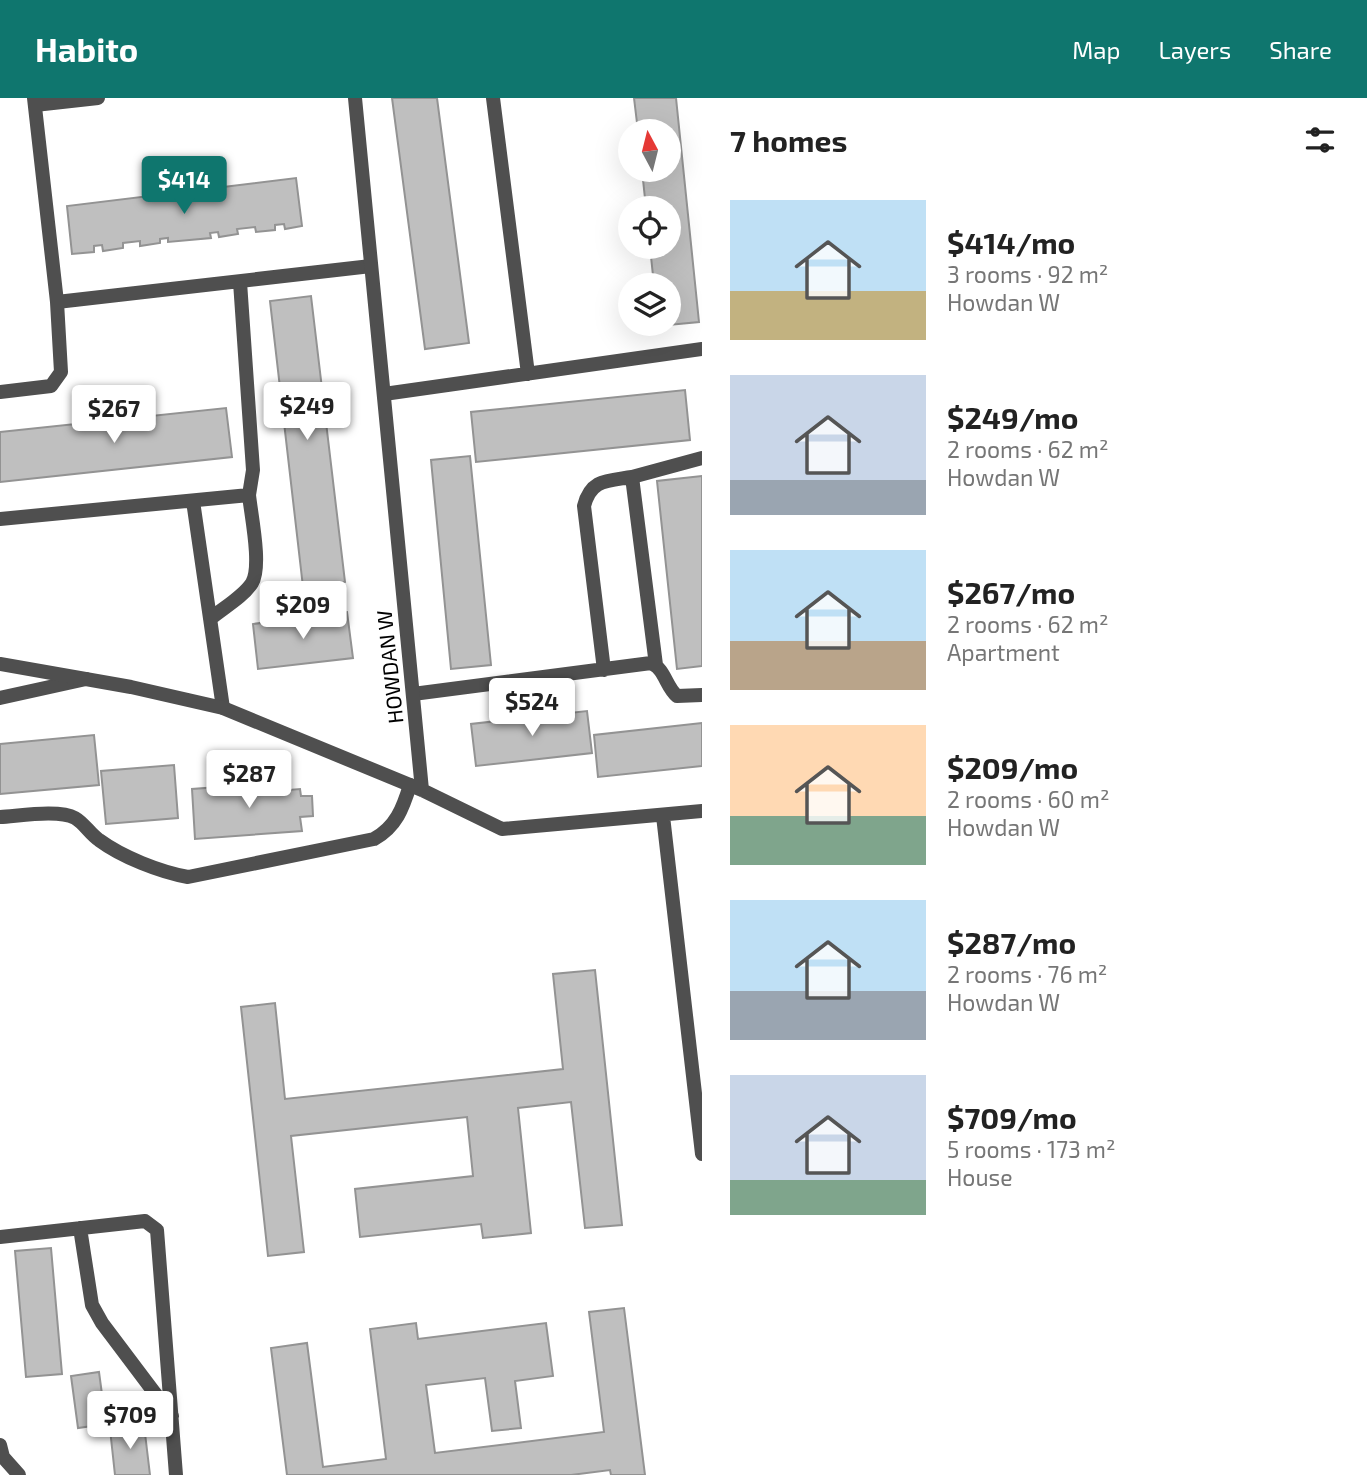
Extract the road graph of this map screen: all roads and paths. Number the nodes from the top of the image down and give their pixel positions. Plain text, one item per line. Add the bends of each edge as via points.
1 (98, 98) edge
2 (355, 98) edge
3 (493, 98) edge
4 (34, 102) edge
5 (371, 266) junction
6 (240, 282) junction
7 (57, 302) junction
8 (702, 349) edge
9 (528, 374) junction
10 (0, 392) edge
11 (384, 394) junction
12 (702, 458) edge
13 (632, 477) junction
14 (249, 495) junction
15 (193, 501) junction
16 (0, 519) edge
17 (210, 619) junction
18 (0, 663) edge
19 (656, 665) junction
20 (604, 670) junction
21 (86, 679) junction
22 (413, 694) junction
23 (702, 695) edge
24 (0, 698) edge
25 (223, 708) junction
26 (416, 788) junction
27 (702, 811) edge
28 (663, 816) junction
29 (0, 817) edge
30 (702, 1154) edge
31 (80, 1228) junction
32 (0, 1237) edge
33 (172, 1416) junction
34 (1, 1453) edge
35 (19, 1475) edge
36 (176, 1475) edge

1 - 4 street
2 - 5 street, HOWDAN W
3 - 9 street
4 - 7 street
5 - 6 street
5 - 11 street, HOWDAN W
6 - 7 street
6 - 14 street via 252,440
7 - 10 street via 61,372 51,386
8 - 9 street
9 - 11 street
11 - 22 street, HOWDAN W
12 - 13 street
13 - 19 street
13 - 20 street via 593,486 584,506
14 - 15 street
14 - 17 street via 256,566 253,581
15 - 16 street
15 - 17 street
17 - 25 street
18 - 21 street
19 - 20 street
19 - 23 street via 677,696
20 - 22 street
21 - 24 street
21 - 25 street
22 - 26 street, HOWDAN W
25 - 26 street
26 - 28 street via 502,829
26 - 29 street via 388,832 374,839 188,877 167,874 98,840 75,818 54,814
27 - 28 street
28 - 30 street
31 - 32 street
31 - 33 street via 92,1305
31 - 33 street via 145,1222 157,1230
33 - 36 street
34 - 35 street

